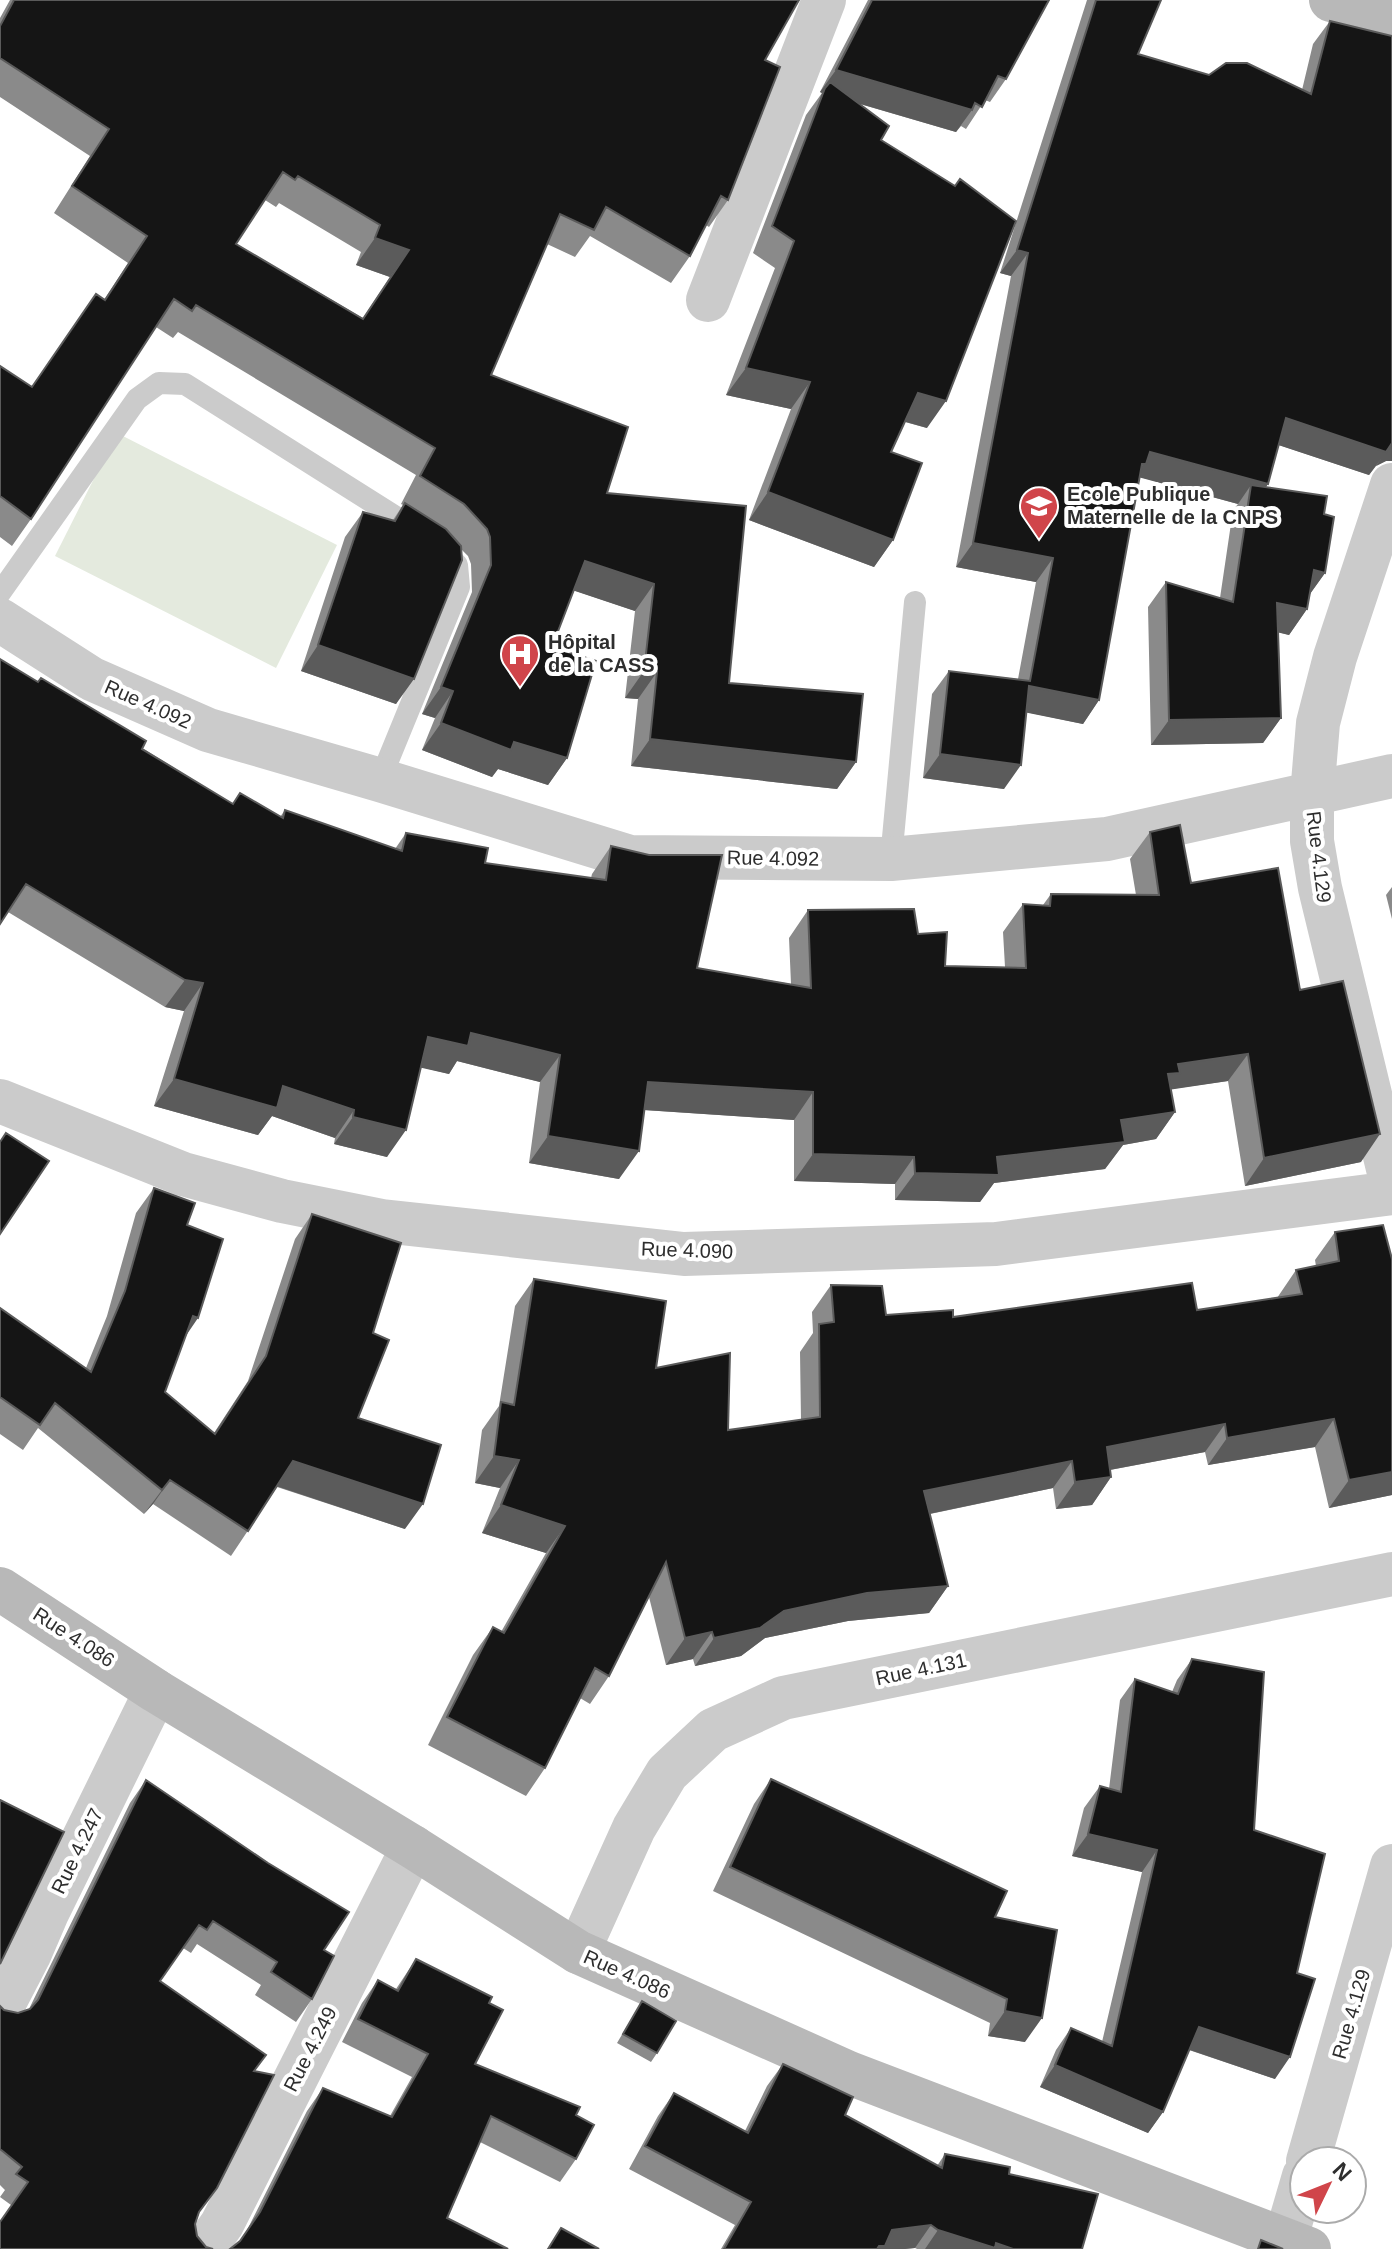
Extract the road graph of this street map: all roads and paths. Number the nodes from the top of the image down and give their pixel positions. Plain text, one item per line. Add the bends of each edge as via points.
1 (824, 0) edge
2 (1331, 0) edge
3 (1392, 16) edge
4 (708, 300) dead end
5 (1392, 485) edge
6 (0, 593) edge
7 (915, 602) dead end
8 (0, 620) edge
9 (1392, 776) edge
10 (380, 780) junction
11 (1312, 795) junction
12 (891, 859) junction
13 (0, 1101) edge
14 (1392, 1185) edge
15 (1392, 1193) edge
16 (1392, 1574) edge
17 (0, 1589) edge
18 (156, 1691) junction
19 (413, 1847) junction
20 (1392, 1866) edge
21 (1382, 1936) edge
22 (578, 1952) junction
23 (0, 2011) edge
24 (1313, 2145) edge
25 (1299, 2225) edge
26 (1297, 2245) edge
27 (204, 2249) edge

1 - 4 street
2 - 3 street
5 - 11 street, Rue 4.129 via 1335,657 1318,723
6 - 10 lane via 137,399 159,383 185,384 437,543 457,565 459,587
7 - 12 lane
8 - 10 street, Rue 4.092 via 92,679 208,730
9 - 11 street, Rue 4.092
10 - 12 street, Rue 4.092 via 630,857
11 - 12 street, Rue 4.092 via 1107,839
11 - 14 street, Rue 4.129 via 1320,888
13 - 15 street, Rue 4.090 via 183,1174 282,1201 382,1221 684,1254 996,1244
16 - 22 street, Rue 4.131 via 783,1698 713,1730 667,1773 634,1828
17 - 18 street, Rue 4.086
18 - 19 street, Rue 4.086
18 - 23 street, Rue 4.247
19 - 22 street, Rue 4.086
19 - 27 street, Rue 4.249 via 222,2224
20 - 21 street, Rue 4.129
21 - 24 street, Rue 4.129
22 - 26 street, Rue 4.086 via 849,2073
25 - 26 street

